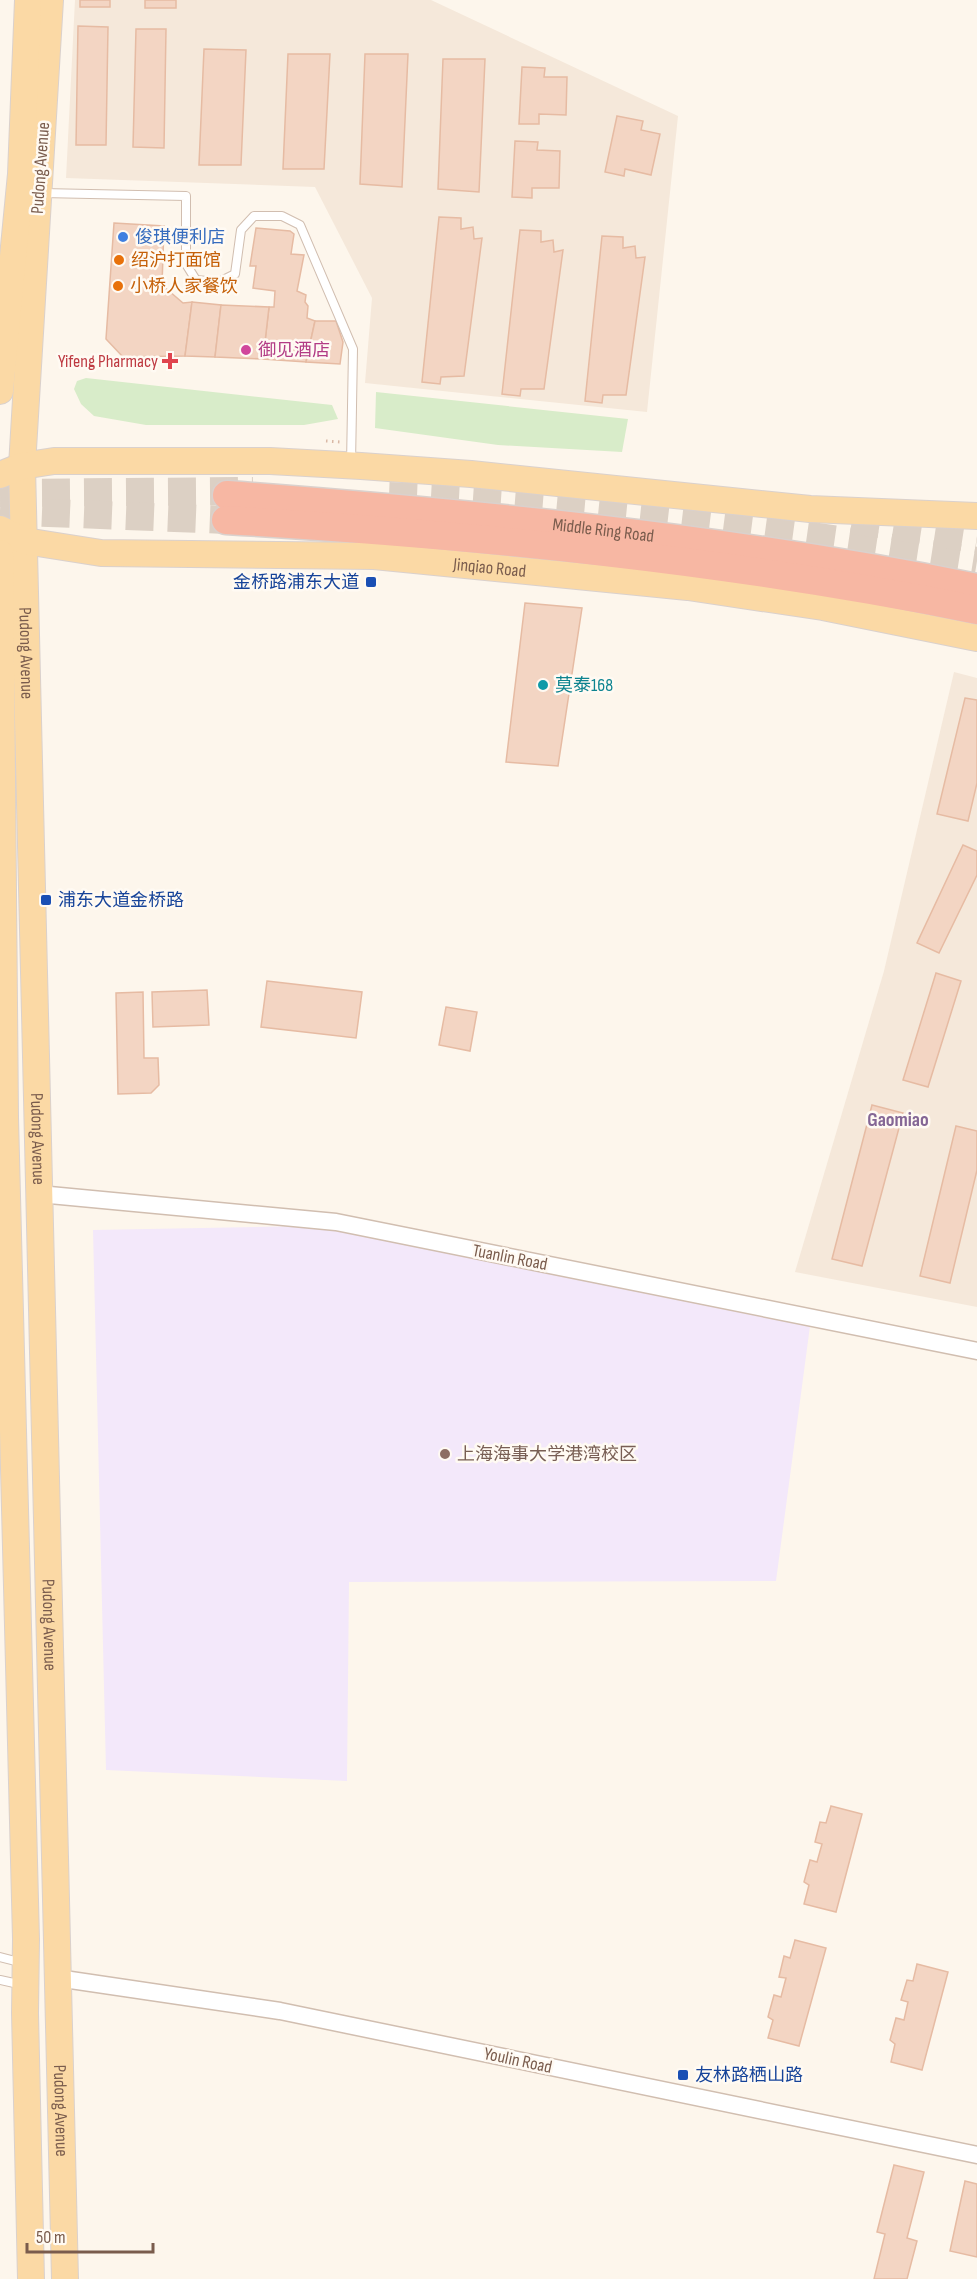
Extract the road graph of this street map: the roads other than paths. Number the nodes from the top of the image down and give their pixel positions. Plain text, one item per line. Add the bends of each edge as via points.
1 (28, 0) edge
2 (51, 0) edge
3 (39, 193) junction
4 (0, 391) edge
5 (351, 465) junction
6 (11, 470) edge
7 (977, 516) edge
8 (0, 529) edge
9 (25, 541) junction
10 (0, 554) edge
11 (696, 563) junction
12 (977, 588) edge
13 (977, 610) edge
14 (977, 625) edge
15 (977, 638) edge
16 (39, 1194) junction
17 (977, 1351) edge
18 (0, 1957) edge
19 (26, 1975) junction
20 (57, 1978) junction
21 (0, 1980) edge
22 (977, 2154) edge
23 (31, 2279) edge
24 (65, 2279) edge

1 - 4 main road, Pudong Avenue via 21,174
2 - 3 main road, Pudong Avenue
3 - 5 lane via 186,196 186,264 196,280 219,282 235,274 241,230 255,216 282,216 300,225 353,348
3 - 6 main road, Pudong Avenue
5 - 6 main road via 114,460 54,461
5 - 7 main road via 810,509
6 - 9 main road, Pudong Avenue
8 - 9 main road, Jinqiao Road
9 - 15 main road, Jinqiao Road via 101,553 285,553 441,561 688,587
9 - 16 main road, Pudong Avenue
10 - 19 main road, Pudong Avenue via 5,1117
11 - 12 highway, Middle Ring Road via 227,507 447,513 590,527 807,558
11 - 13 highway
11 - 14 highway
16 - 17 street, Tuanlin Road via 336,1222
16 - 20 main road, Pudong Avenue
18 - 19 lane
19 - 21 lane
19 - 23 main road, Pudong Avenue
20 - 22 street, Youlin Road via 280,2011
20 - 24 main road, Pudong Avenue

